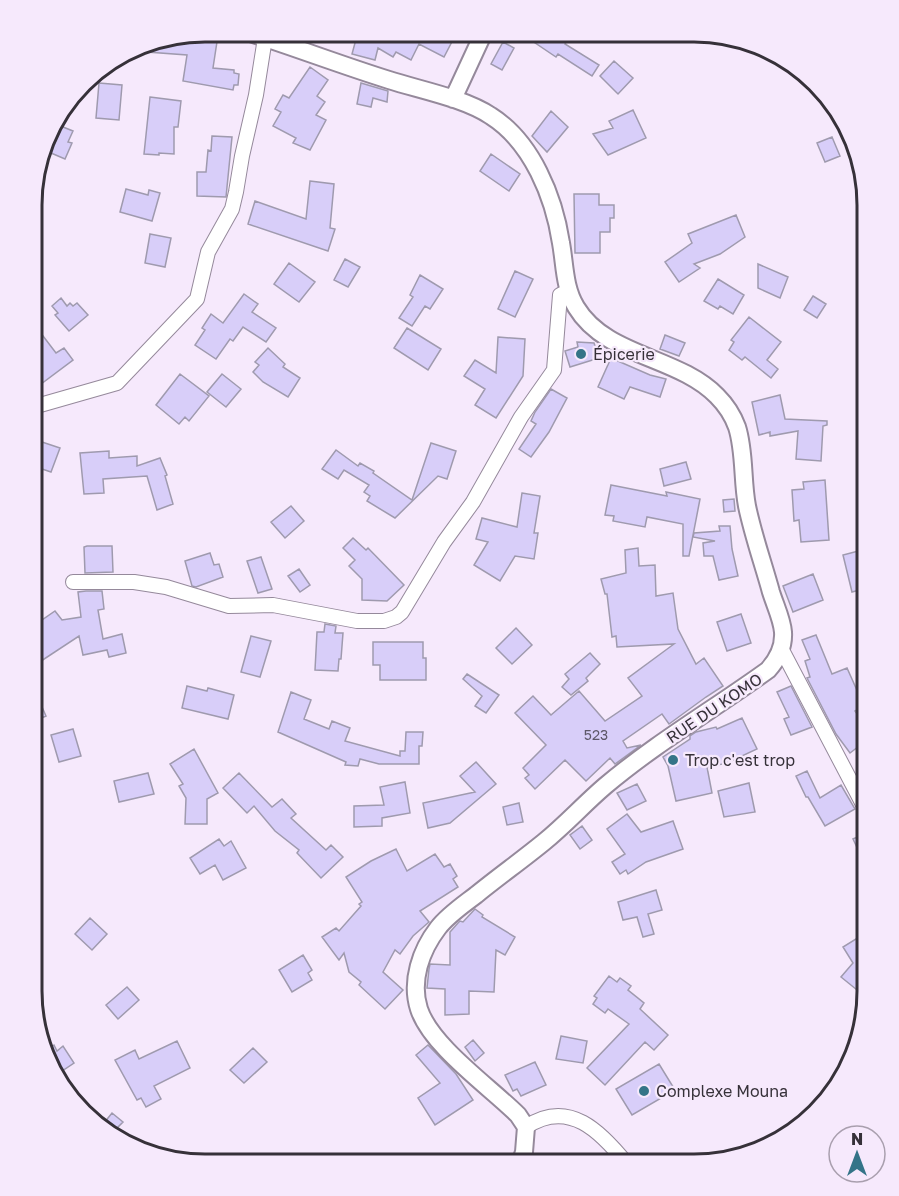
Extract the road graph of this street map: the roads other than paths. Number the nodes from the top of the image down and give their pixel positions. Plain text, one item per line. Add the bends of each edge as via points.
1 (264, 42) edge
2 (277, 42) edge
3 (479, 42) edge
4 (453, 99) junction
5 (568, 291) junction
6 (42, 404) edge
7 (73, 582) dead end
8 (782, 650) junction
9 (857, 793) edge
10 (526, 1127) junction
11 (523, 1154) edge
12 (618, 1154) edge

1 - 6 street via 232,209 208,252 197,299 117,383
2 - 4 street
3 - 4 street
4 - 5 street via 490,115 509,131 538,169 554,207
5 - 7 street via 560,295 554,370 521,417 473,502 396,616 373,622 357,621 273,604 230,606 134,582
5 - 8 street via 584,320 630,350 697,381 718,397 733,417 742,447 748,508 782,625
8 - 9 street
8 - 10 street, RUE DU KOMO via 768,670 604,787 544,842 459,908 427,944 417,982 424,1020 450,1053 505,1102
10 - 11 street
10 - 12 street via 561,1115 573,1118 599,1133

